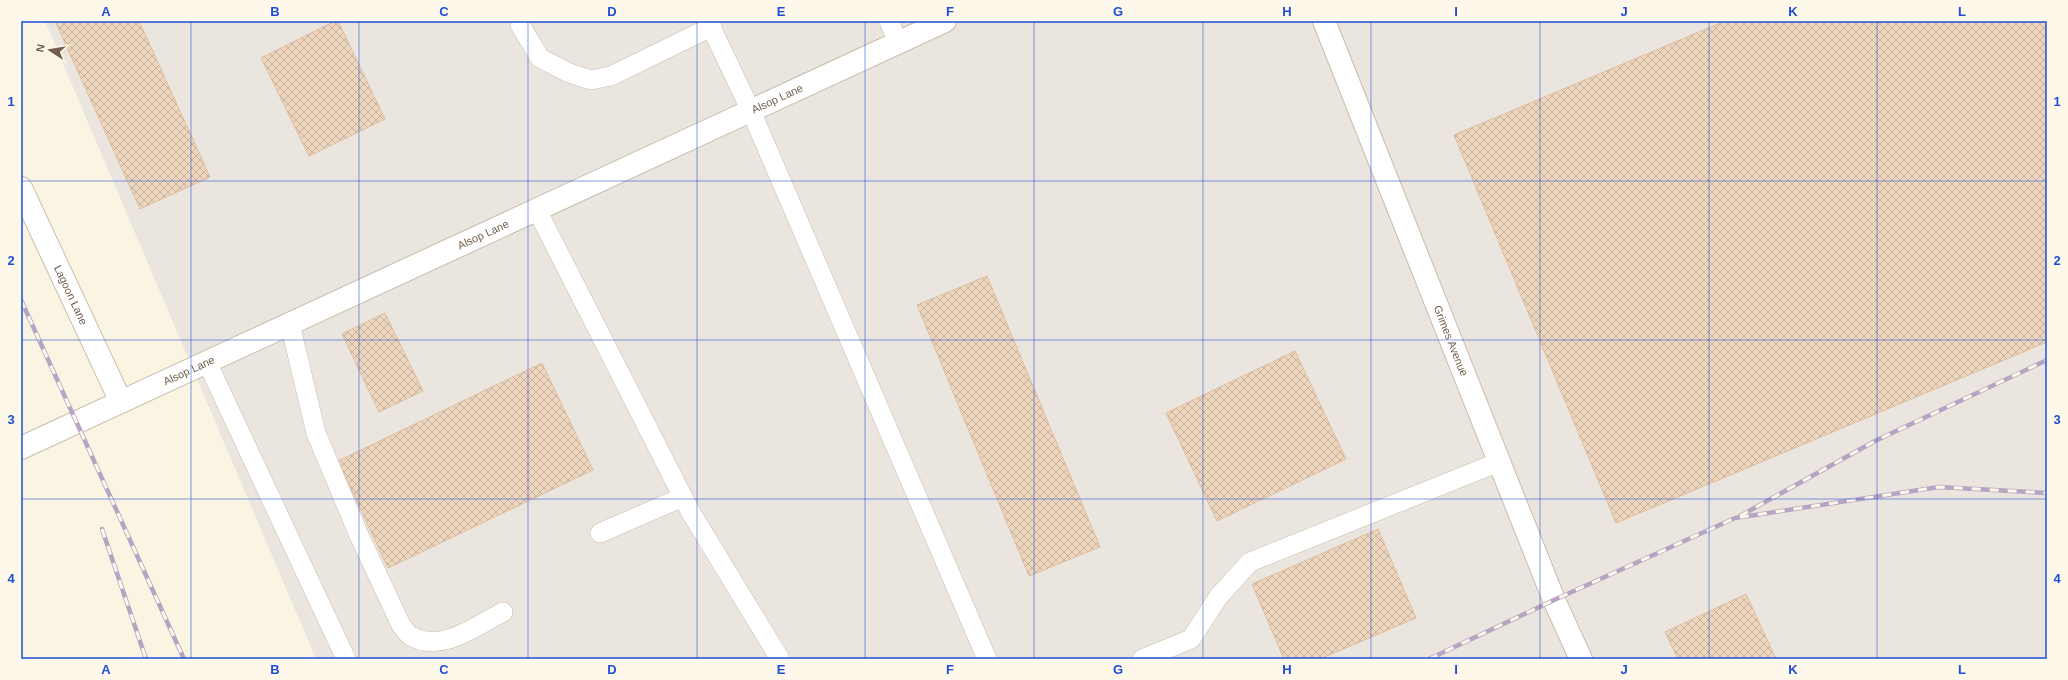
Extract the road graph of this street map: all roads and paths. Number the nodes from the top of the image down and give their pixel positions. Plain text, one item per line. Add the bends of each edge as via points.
1 (889, 21) edge
2 (945, 21) edge
3 (1324, 21) edge
4 (712, 24) edge
5 (520, 25) dead end
6 (898, 42) junction
7 (751, 111) junction
8 (21, 188) edge
9 (537, 210) junction
10 (290, 324) junction
11 (207, 362) junction
12 (121, 402) junction
13 (21, 448) edge
14 (1499, 462) junction
15 (683, 497) junction
16 (600, 533) dead end
17 (502, 612) dead end
18 (346, 659) edge
19 (780, 659) edge
20 (987, 659) edge
21 (1142, 659) edge
22 (1581, 659) edge

1 - 6 lane
2 - 6 street, Alsop Lane
3 - 14 street, Grimes Avenue
4 - 5 lane via 611,76 591,80 569,73 540,58
4 - 7 lane
6 - 7 street, Alsop Lane
7 - 9 street, Alsop Lane
7 - 20 lane
8 - 12 street, Lagoon Lane
9 - 10 street, Alsop Lane
9 - 15 lane
10 - 11 street, Alsop Lane
10 - 17 lane via 316,433 358,533 401,625 411,636 426,642 445,641
11 - 12 street, Alsop Lane
11 - 18 lane
12 - 13 street, Alsop Lane
14 - 21 lane via 1250,562 1219,596 1191,639
14 - 22 street, Grimes Avenue via 1554,600
15 - 16 lane
15 - 19 lane

